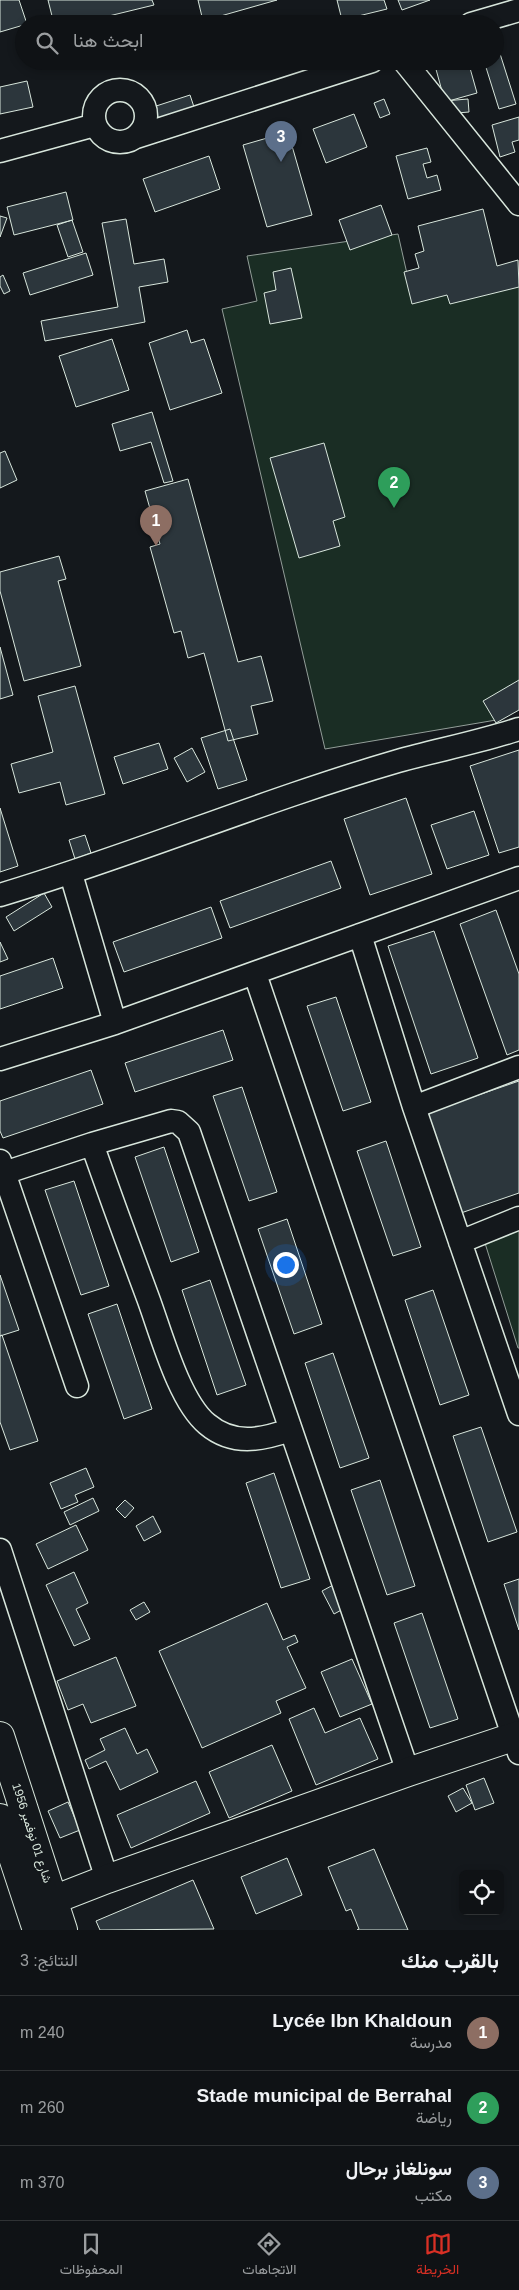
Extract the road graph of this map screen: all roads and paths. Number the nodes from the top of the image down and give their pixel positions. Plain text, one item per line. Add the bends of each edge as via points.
1 (519, 10) edge
2 (502, 15) edge
3 (344, 70) edge
4 (411, 70) edge
5 (95, 125) junction
6 (136, 137) junction
7 (0, 151) edge
8 (519, 204) edge
9 (519, 729) edge
10 (71, 874) junction
11 (519, 878) edge
12 (0, 895) edge
13 (360, 936) junction
14 (255, 974) junction
15 (115, 1023) junction
16 (0, 1059) edge
17 (519, 1067) edge
18 (414, 1106) junction
19 (92, 1144) junction
20 (2, 1167) edge
21 (519, 1218) edge
22 (460, 1242) junction
23 (77, 1386) dead end
24 (519, 1414) edge
25 (290, 1430) junction
26 (0, 1550) edge
27 (0, 1736) edge
28 (517, 1742) edge
29 (408, 1772) junction
30 (0, 1818) edge
31 (107, 1879) junction
32 (40, 1913) edge
33 (63, 1930) edge

1 - 2 street
3 - 6 street
4 - 8 street
5 - 6 street via 99,132 113,141 128,141
5 - 6 street via 94,116 100,100 106,94 123,90 139,99 146,114
5 - 7 street
9 - 10 street via 398,761
10 - 12 street
10 - 15 street
11 - 13 street
13 - 14 street
13 - 18 street
14 - 15 street
14 - 28 street
15 - 16 street
17 - 18 street
18 - 22 street
19 - 20 street
19 - 25 street via 170,1359 190,1404 208,1425 234,1438 263,1439
19 - 25 street via 171,1121 178,1122 189,1132
20 - 23 street
21 - 22 street
22 - 24 street
25 - 29 street
26 - 31 street
27 - 32 main road, شارع 01 نوفمبر 1956
28 - 29 main road
29 - 31 main road
30 - 32 main road, شارع 01 نوفمبر 1956
31 - 32 main road
32 - 33 main road, شارع 01 نوفمبر 1956

